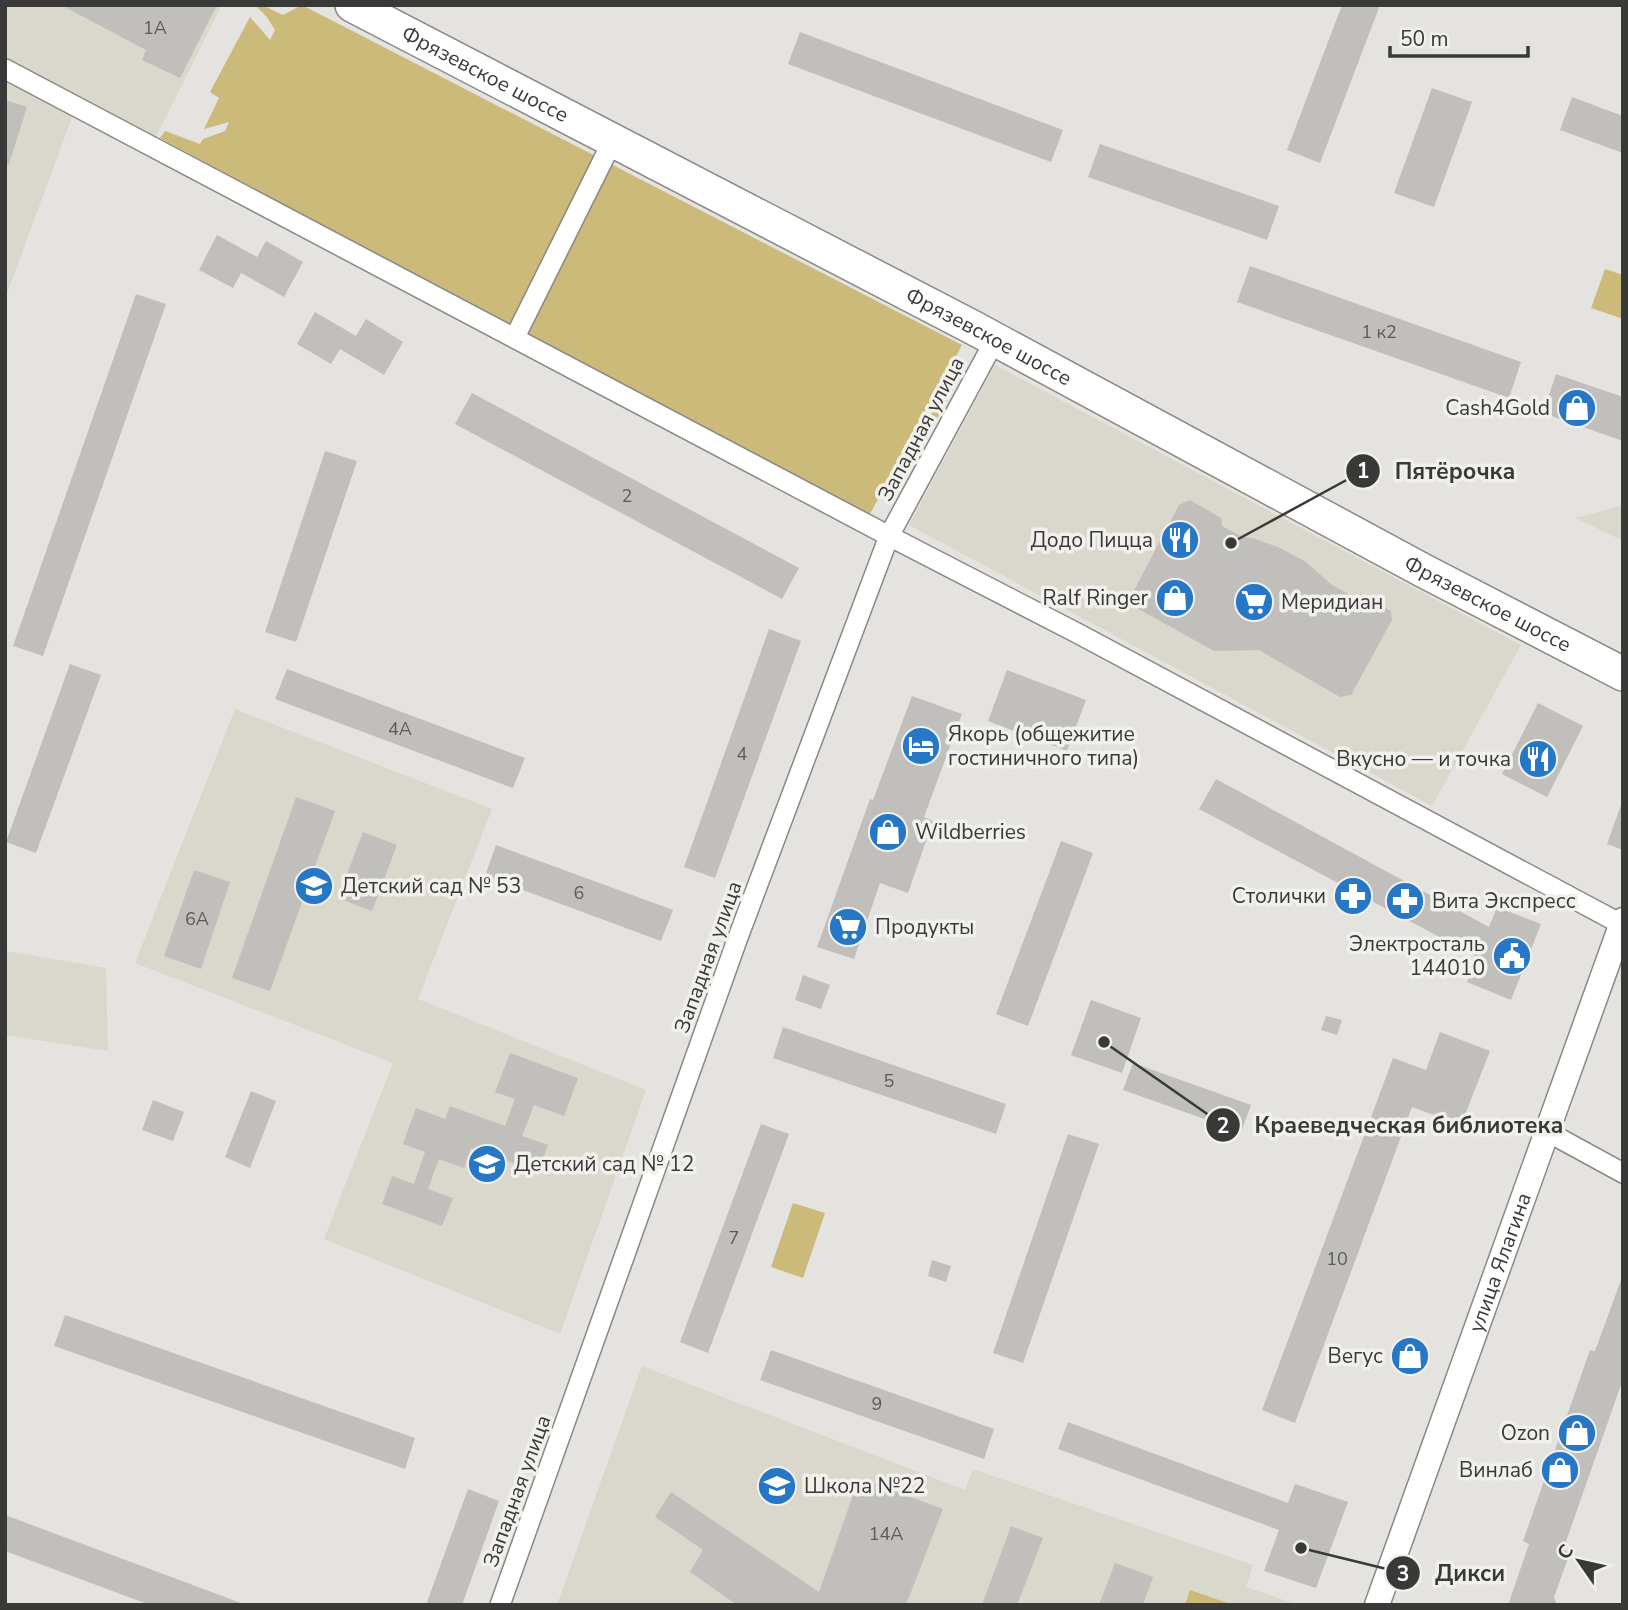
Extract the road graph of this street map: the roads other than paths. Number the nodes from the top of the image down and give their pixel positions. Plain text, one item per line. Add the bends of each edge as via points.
1 (352, 5) edge
2 (5, 69) edge
3 (613, 140) junction
4 (515, 337) junction
5 (995, 340) junction
6 (889, 536) junction
7 (1623, 674) edge
8 (1622, 922) edge
9 (1546, 1131) junction
10 (1623, 1173) edge
11 (500, 1605) edge
12 (1377, 1605) edge

1 - 3 highway, Фрязевское шоссе
2 - 4 street
3 - 4 street
3 - 5 highway, Фрязевское шоссе
4 - 6 street
5 - 6 street, Западная улица
5 - 7 highway, Фрязевское шоссе
6 - 8 street
6 - 11 street, Западная улица via 737,940
8 - 9 street, улица Ялагина
9 - 10 street
9 - 12 street, улица Ялагина

